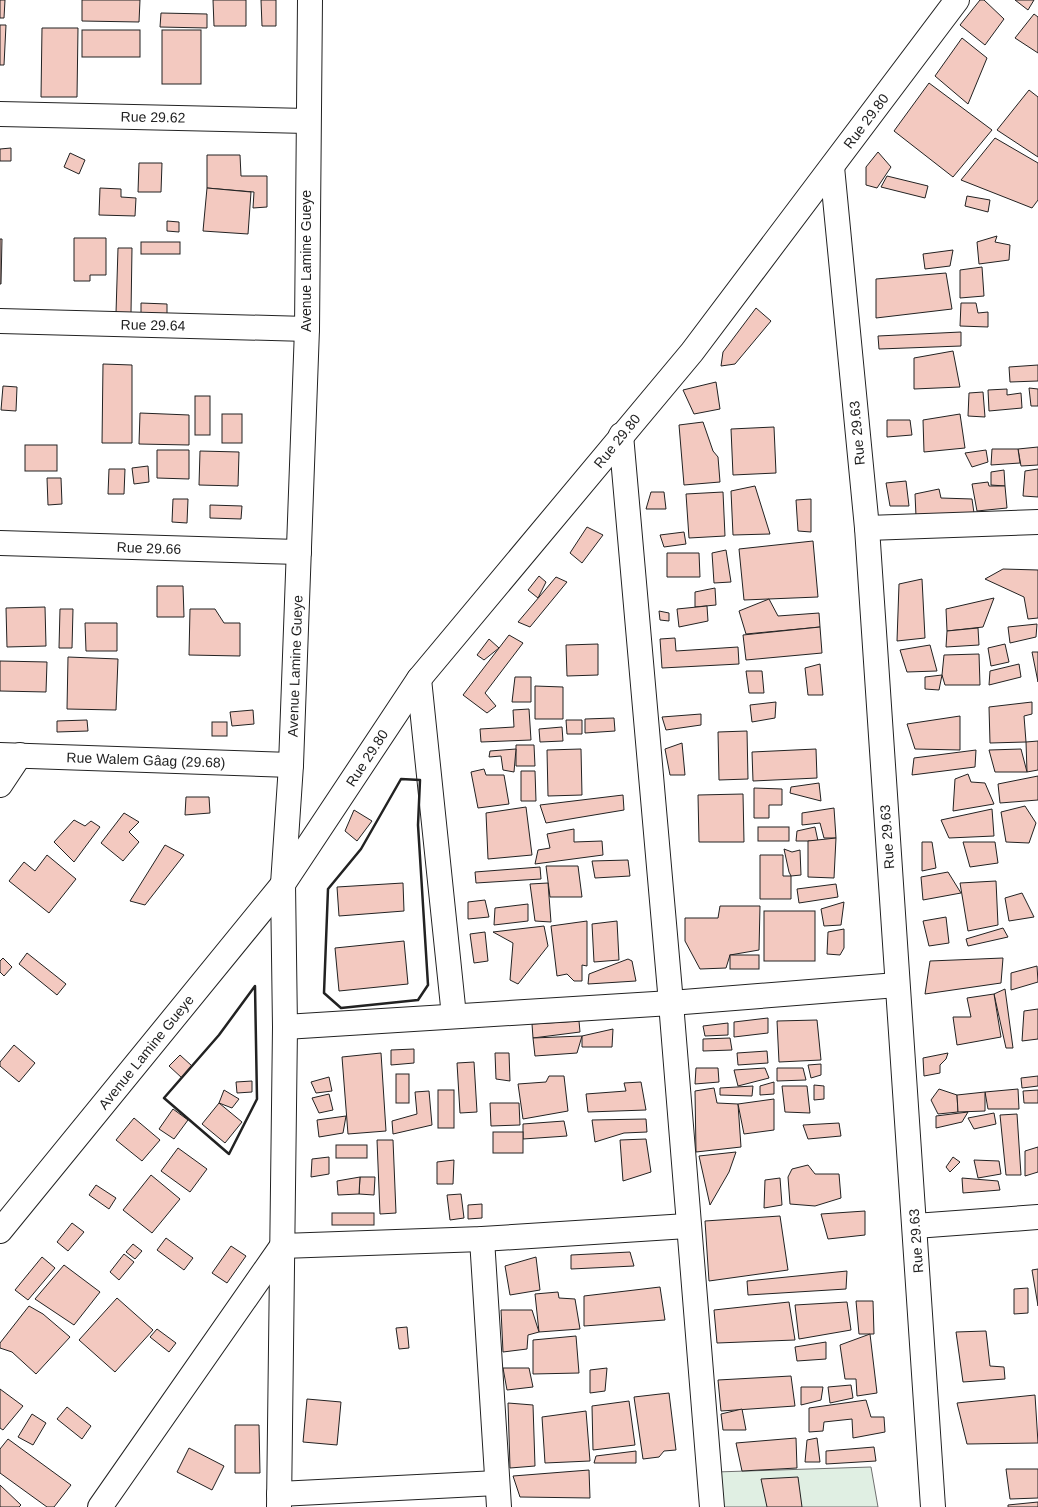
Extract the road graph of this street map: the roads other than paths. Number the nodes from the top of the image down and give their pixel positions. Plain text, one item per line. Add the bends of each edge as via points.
1 (310, 0) edge
2 (957, 0) edge
3 (0, 114) edge
4 (307, 121) junction
5 (832, 167) junction
6 (0, 321) edge
7 (306, 328) junction
8 (621, 435) junction
9 (1038, 522) edge
10 (867, 528) junction
11 (0, 543) edge
12 (299, 552) junction
13 (419, 679) junction
14 (10, 755) edge
15 (291, 765) junction
16 (0, 785) edge
17 (283, 884) junction
18 (897, 985) junction
19 (671, 1003) junction
20 (454, 1016) junction
21 (285, 1027) junction
22 (1038, 1217) edge
23 (687, 1226) junction
24 (915, 1226) junction
25 (0, 1231) edge
26 (482, 1239) junction
27 (282, 1246) junction
28 (497, 1483) junction
29 (279, 1501) edge
30 (100, 1507) edge
31 (499, 1507) edge
32 (712, 1507) edge
33 (933, 1507) edge

1 - 4 street, Avenue Lamine Gueye
2 - 5 street, Rue 29.80
3 - 4 street, Rue 29.62
4 - 7 street, Avenue Lamine Gueye
5 - 8 street, Rue 29.80 via 692,352
5 - 10 street, Rue 29.63
6 - 7 street, Rue 29.64
7 - 12 street, Avenue Lamine Gueye
8 - 13 street, Rue 29.80
8 - 19 street
9 - 10 street
10 - 18 street, Rue 29.63
11 - 12 street, Rue 29.66
12 - 15 street, Avenue Lamine Gueye
13 - 17 street, Rue 29.80
13 - 20 street
14 - 15 street, Rue Walem Gâag (29.68)
14 - 16 street
15 - 17 street, Avenue Lamine Gueye
17 - 21 street
17 - 25 street, Avenue Lamine Gueye
18 - 19 street
18 - 24 street, Rue 29.63
19 - 20 street
19 - 23 street
20 - 21 street
21 - 27 street
22 - 24 street
23 - 26 street
23 - 32 street
24 - 33 street, Rue 29.63
26 - 27 street
26 - 28 street
27 - 29 street
27 - 30 street
28 - 29 street
28 - 31 street

